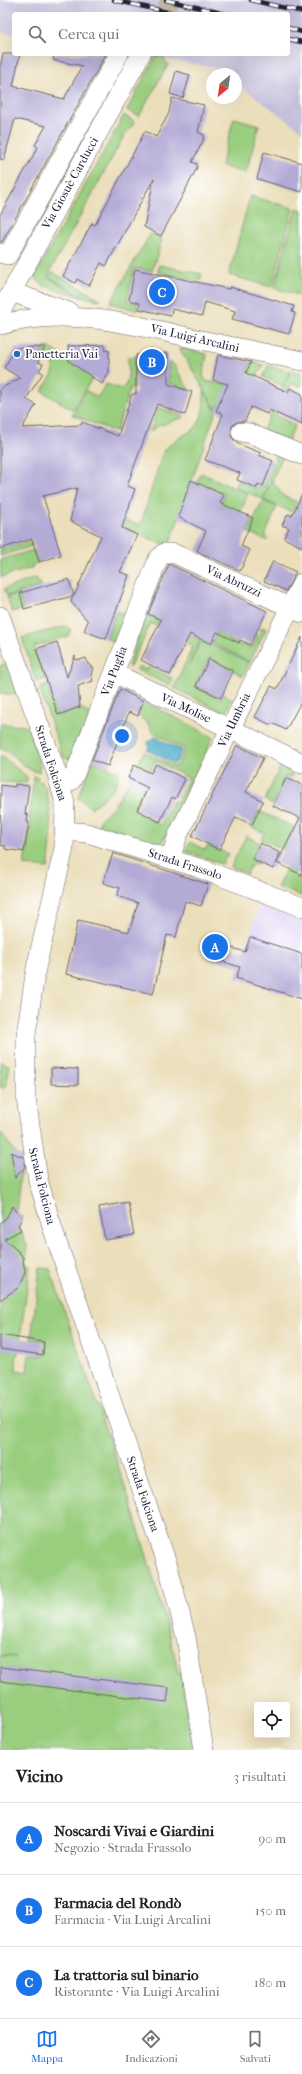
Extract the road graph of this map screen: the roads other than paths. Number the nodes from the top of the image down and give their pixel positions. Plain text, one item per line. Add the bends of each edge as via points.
1 (119, 56) edge
2 (140, 56) edge
3 (4, 254) edge
4 (11, 292) junction
5 (0, 313) edge
6 (88, 317) junction
7 (0, 325) edge
8 (302, 361) edge
9 (241, 432) dead end
10 (302, 455) edge
11 (164, 553) joint
12 (302, 583) edge
13 (296, 610) edge
14 (0, 616) edge
15 (114, 673) junction
16 (230, 728) junction
17 (302, 763) edge
18 (60, 786) junction
19 (66, 831) junction
20 (170, 859) junction
21 (302, 907) edge
22 (204, 1750) edge

1 - 3 street, Via Giosuè Carducci
2 - 4 street, Via Giosuè Carducci
4 - 5 street, Via Giosuè Carducci
4 - 6 street, Via Luigi Arcalini
6 - 7 street, Via Luigi Arcalini via 40,317
6 - 8 street, Via Luigi Arcalini via 142,326
9 - 10 street
11 - 13 street, Via Abruzzi via 173,553
11 - 15 street, Via Puglia via 158,559
12 - 13 street, Via Umbria
13 - 16 street, Via Umbria
14 - 18 street, Strada Folciona
15 - 16 street, Via Molise
15 - 18 street, Via Puglia via 74,776 71,781
16 - 17 street, Via Molise
16 - 20 street, Via Umbria via 178,835
18 - 19 street, Strada Folciona via 65,803
19 - 20 street, Strada Frassolo via 87,834
19 - 22 street, Strada Folciona via 36,968 26,1035 26,1090 31,1138 38,1180 56,1239 168,1566 186,1637
20 - 21 street, Strada Frassolo

